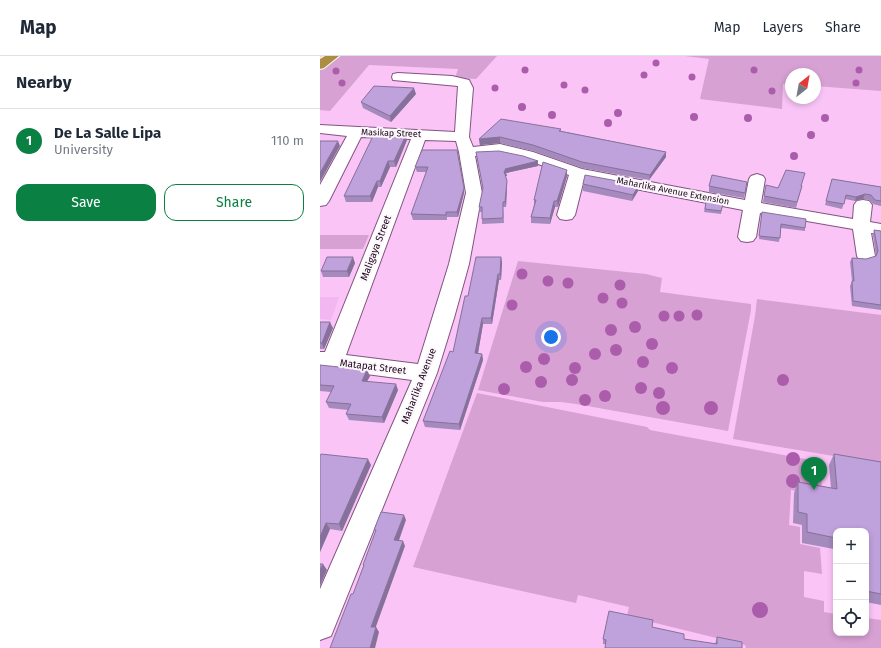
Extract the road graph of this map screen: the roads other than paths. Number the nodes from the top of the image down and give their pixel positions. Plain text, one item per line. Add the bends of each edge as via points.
1 (333, 56) edge
2 (320, 65) edge
3 (398, 77) dead end
4 (320, 129) edge
5 (356, 132) junction
6 (420, 134) junction
7 (465, 144) junction
8 (578, 173) junction
9 (757, 179) dead end
10 (320, 201) edge
11 (863, 205) dead end
12 (751, 206) junction
13 (566, 215) dead end
14 (861, 225) junction
15 (881, 228) edge
16 (747, 237) dead end
17 (866, 256) dead end
18 (326, 361) edge
19 (426, 373) junction
20 (320, 625) edge

1 - 2 highway
3 - 7 street, Maharlika Avenue via 464,83
4 - 5 street, Masikap Street
5 - 6 street, Masikap Street
5 - 10 street
6 - 7 street, Masikap Street
6 - 18 street, Maligaya Street
7 - 8 street, Maharlika Avenue Extension via 528,155
7 - 19 street, Maharlika Avenue via 474,193 451,295
8 - 12 street, Maharlika Avenue Extension
8 - 13 street
9 - 12 street
11 - 14 street
12 - 14 street, Maharlika Avenue Extension
12 - 16 street
14 - 15 street, Maharlika Avenue Extension
14 - 17 street
18 - 19 street, Matapat Street
19 - 20 street, Maharlika Avenue

